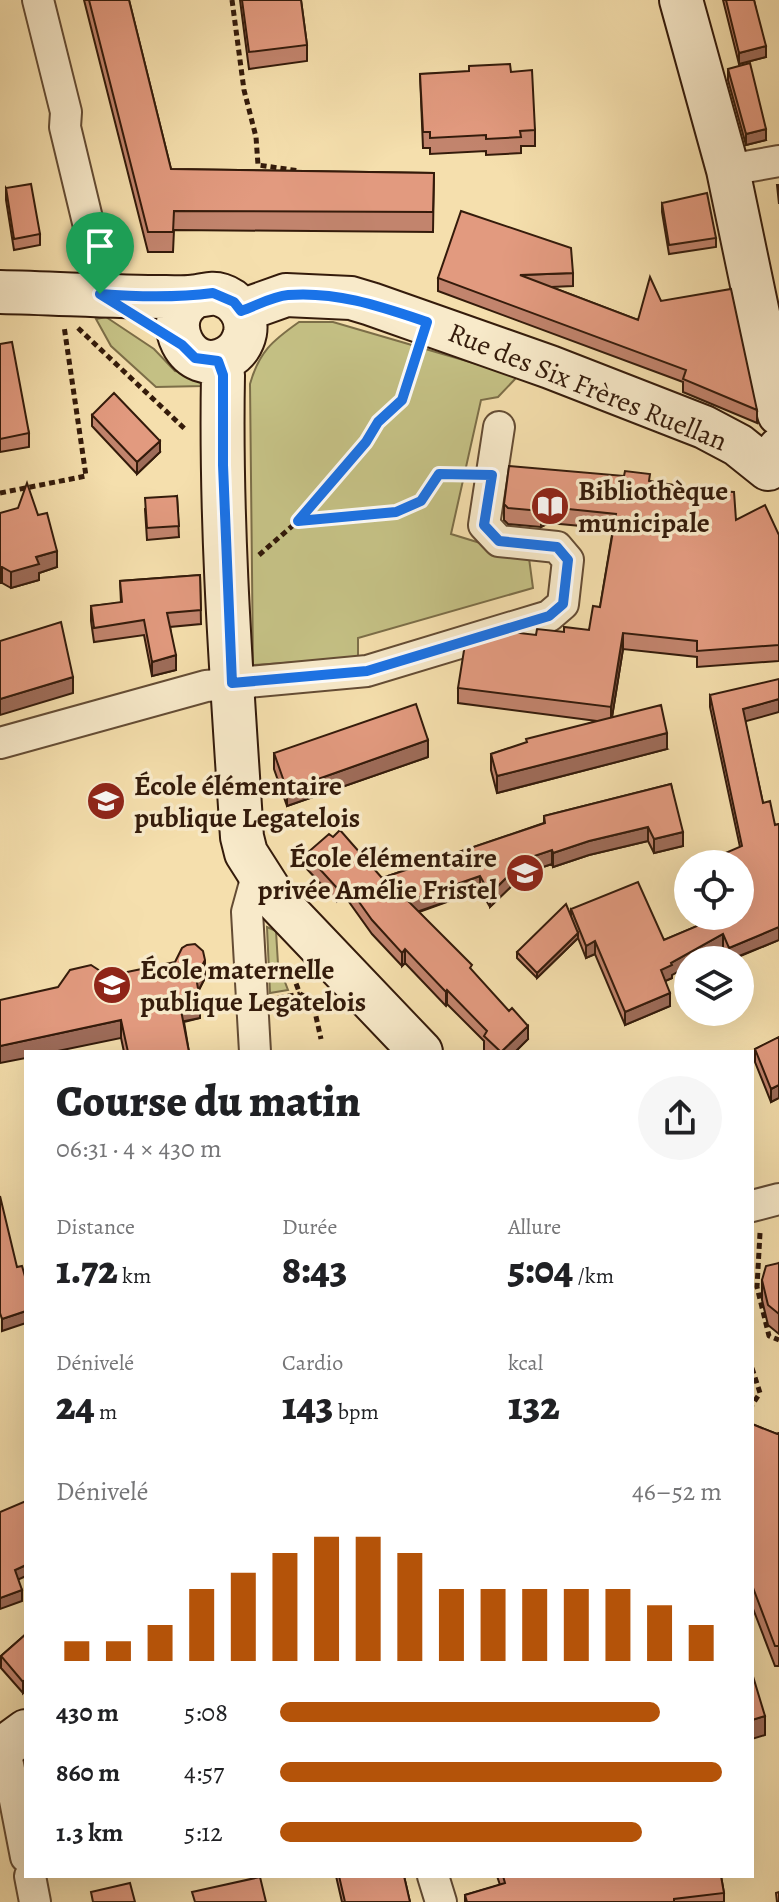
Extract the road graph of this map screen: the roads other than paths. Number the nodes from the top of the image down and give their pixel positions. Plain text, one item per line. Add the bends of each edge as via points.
1 (38, 0) edge
2 (681, 0) edge
3 (779, 161) edge
4 (728, 170) junction
5 (0, 292) edge
6 (197, 296) junction
7 (74, 300) junction
8 (241, 311) junction
9 (200, 353) junction
10 (779, 414) edge
11 (499, 427) dead end
12 (775, 469) edge
13 (232, 683) junction
14 (0, 743) edge
15 (258, 872) junction
16 (255, 1050) edge
17 (419, 1050) edge
18 (24, 1733) edge
19 (0, 1751) edge
20 (24, 1847) edge
21 (30, 1878) edge
22 (434, 1878) edge
23 (35, 1902) edge
24 (441, 1902) edge

1 - 7 street via 98,264
2 - 4 main road
3 - 4 street
4 - 10 main road
5 - 7 main road
6 - 7 main road
6 - 8 main road via 224,295
6 - 9 main road via 183,308 177,330
7 - 9 main road
8 - 9 main road via 245,331 237,351
8 - 12 main road, Rue des Six Frères Ruellan via 286,295 351,298 704,427
9 - 13 main road via 223,375
11 - 13 street via 484,525 499,541 557,547 568,560 563,604 549,616 367,671
13 - 14 street
13 - 15 main road via 242,837
15 - 16 street via 247,912
15 - 17 main road via 276,900
18 - 19 main road
19 - 20 street via 7,1759
21 - 23 street
22 - 24 street

